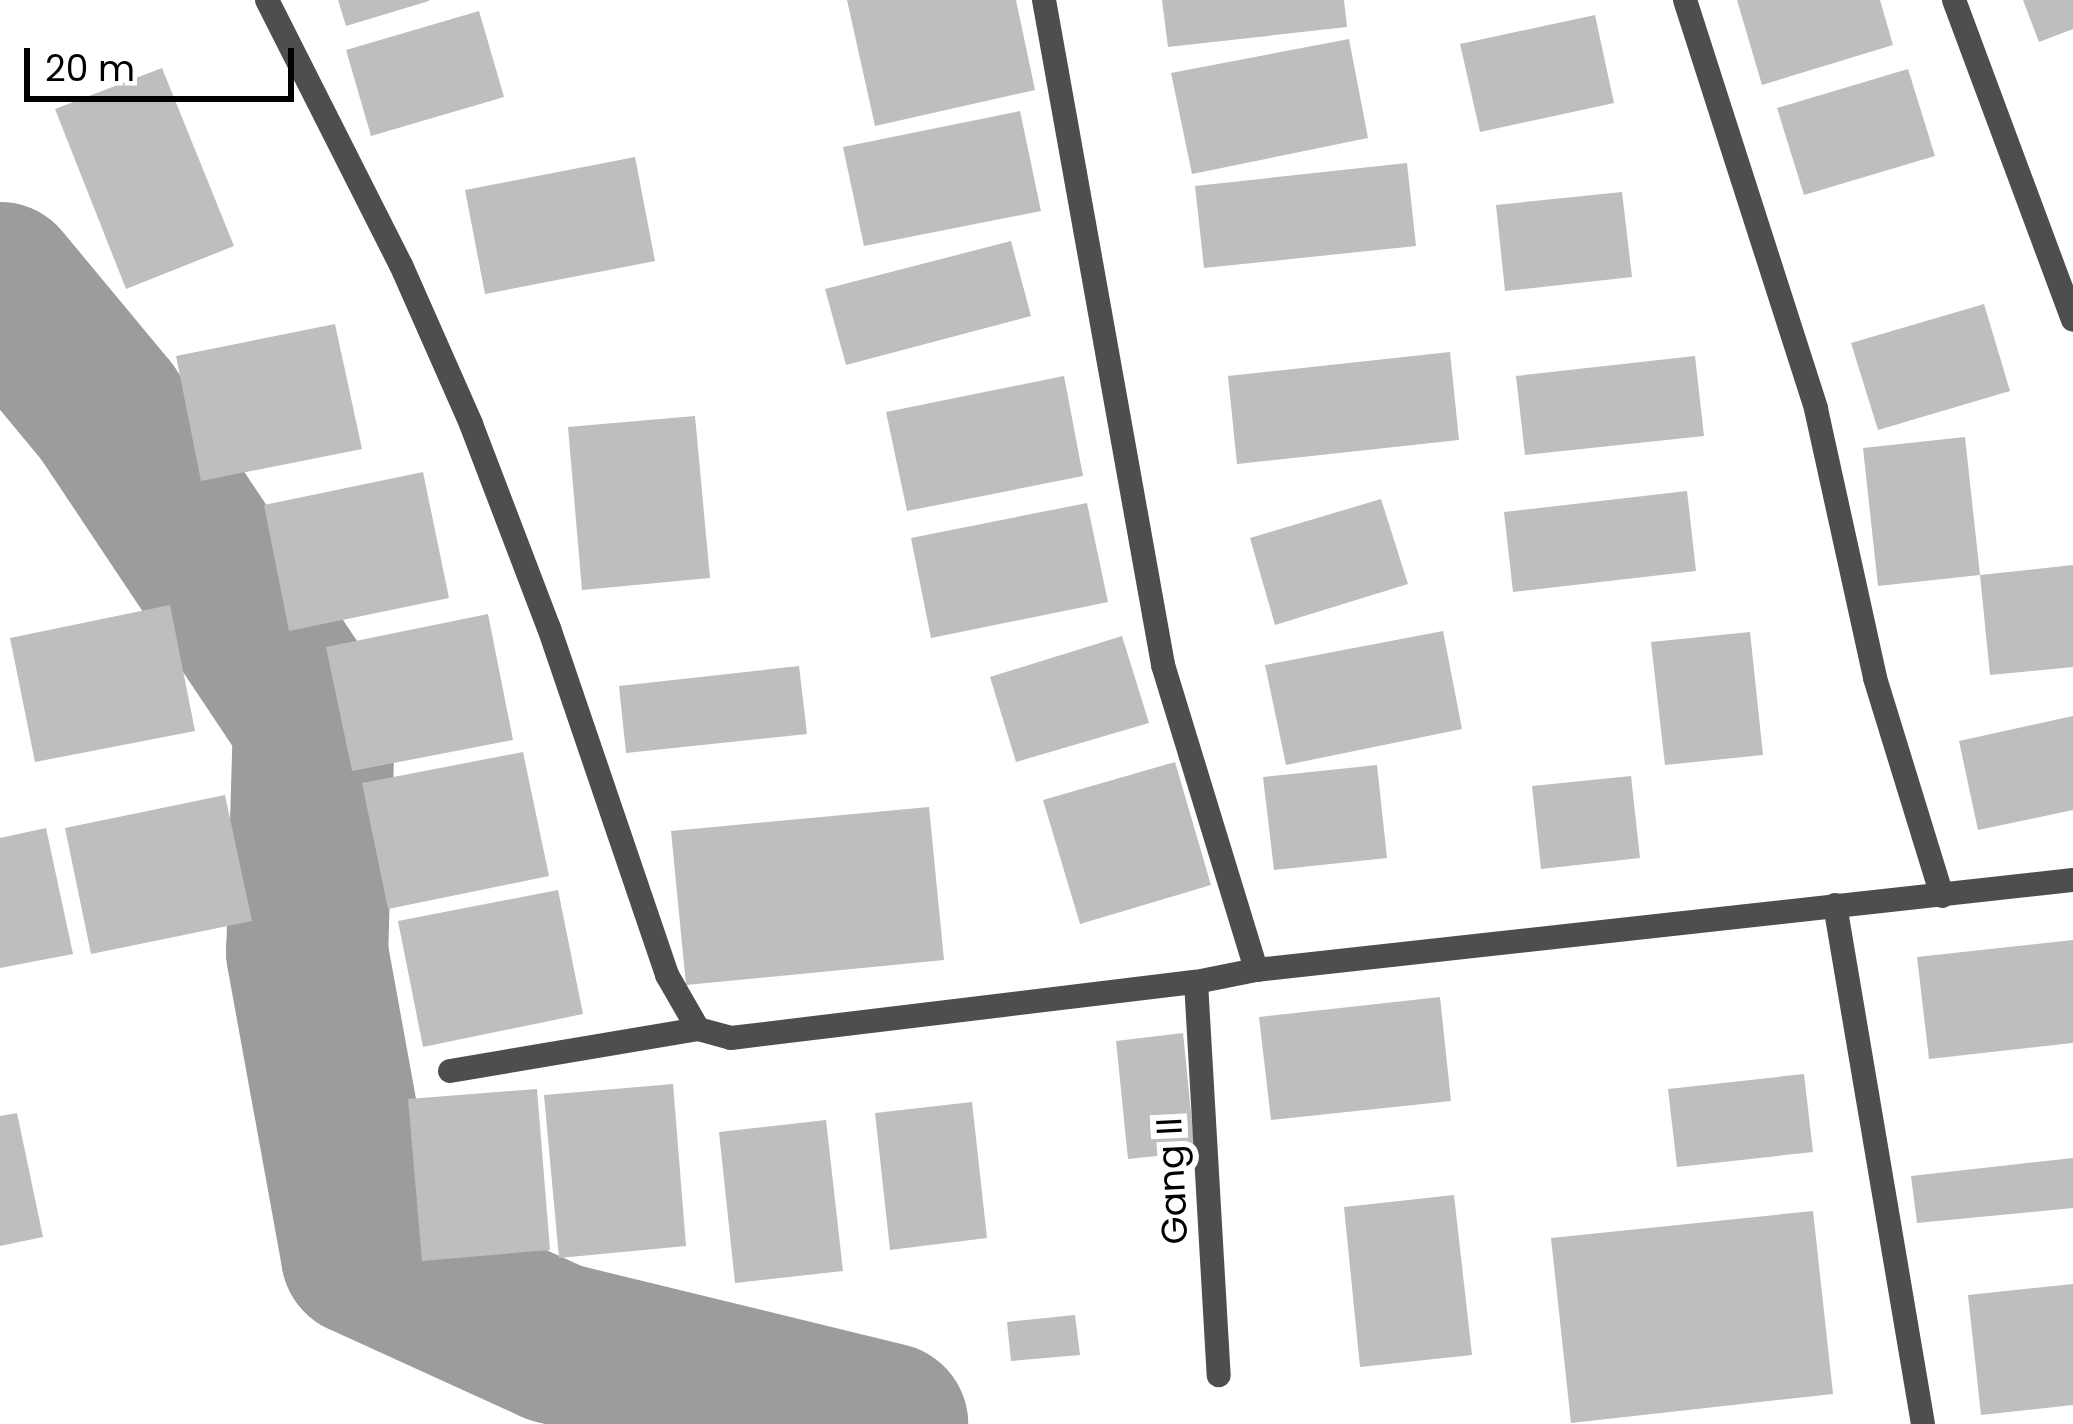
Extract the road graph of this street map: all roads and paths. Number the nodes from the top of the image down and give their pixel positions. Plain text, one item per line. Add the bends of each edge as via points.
1 (267, 0) edge
2 (1044, 0) edge
3 (1685, 0) edge
4 (1954, 0) edge
5 (2073, 320) edge
6 (2073, 880) edge
7 (1942, 896) junction
8 (1835, 904) junction
9 (1256, 970) junction
10 (1196, 982) junction
11 (698, 1029) junction
12 (450, 1071) dead end
13 (1219, 1375) dead end
14 (1923, 1424) edge

1 - 11 street via 471,424 667,975
2 - 9 street via 1163,665
3 - 7 street via 1816,409 1875,678
4 - 5 street
6 - 7 street
7 - 8 street
8 - 9 street
8 - 14 street
9 - 10 street
10 - 11 street via 731,1038
10 - 13 street, Gang II
11 - 12 street

